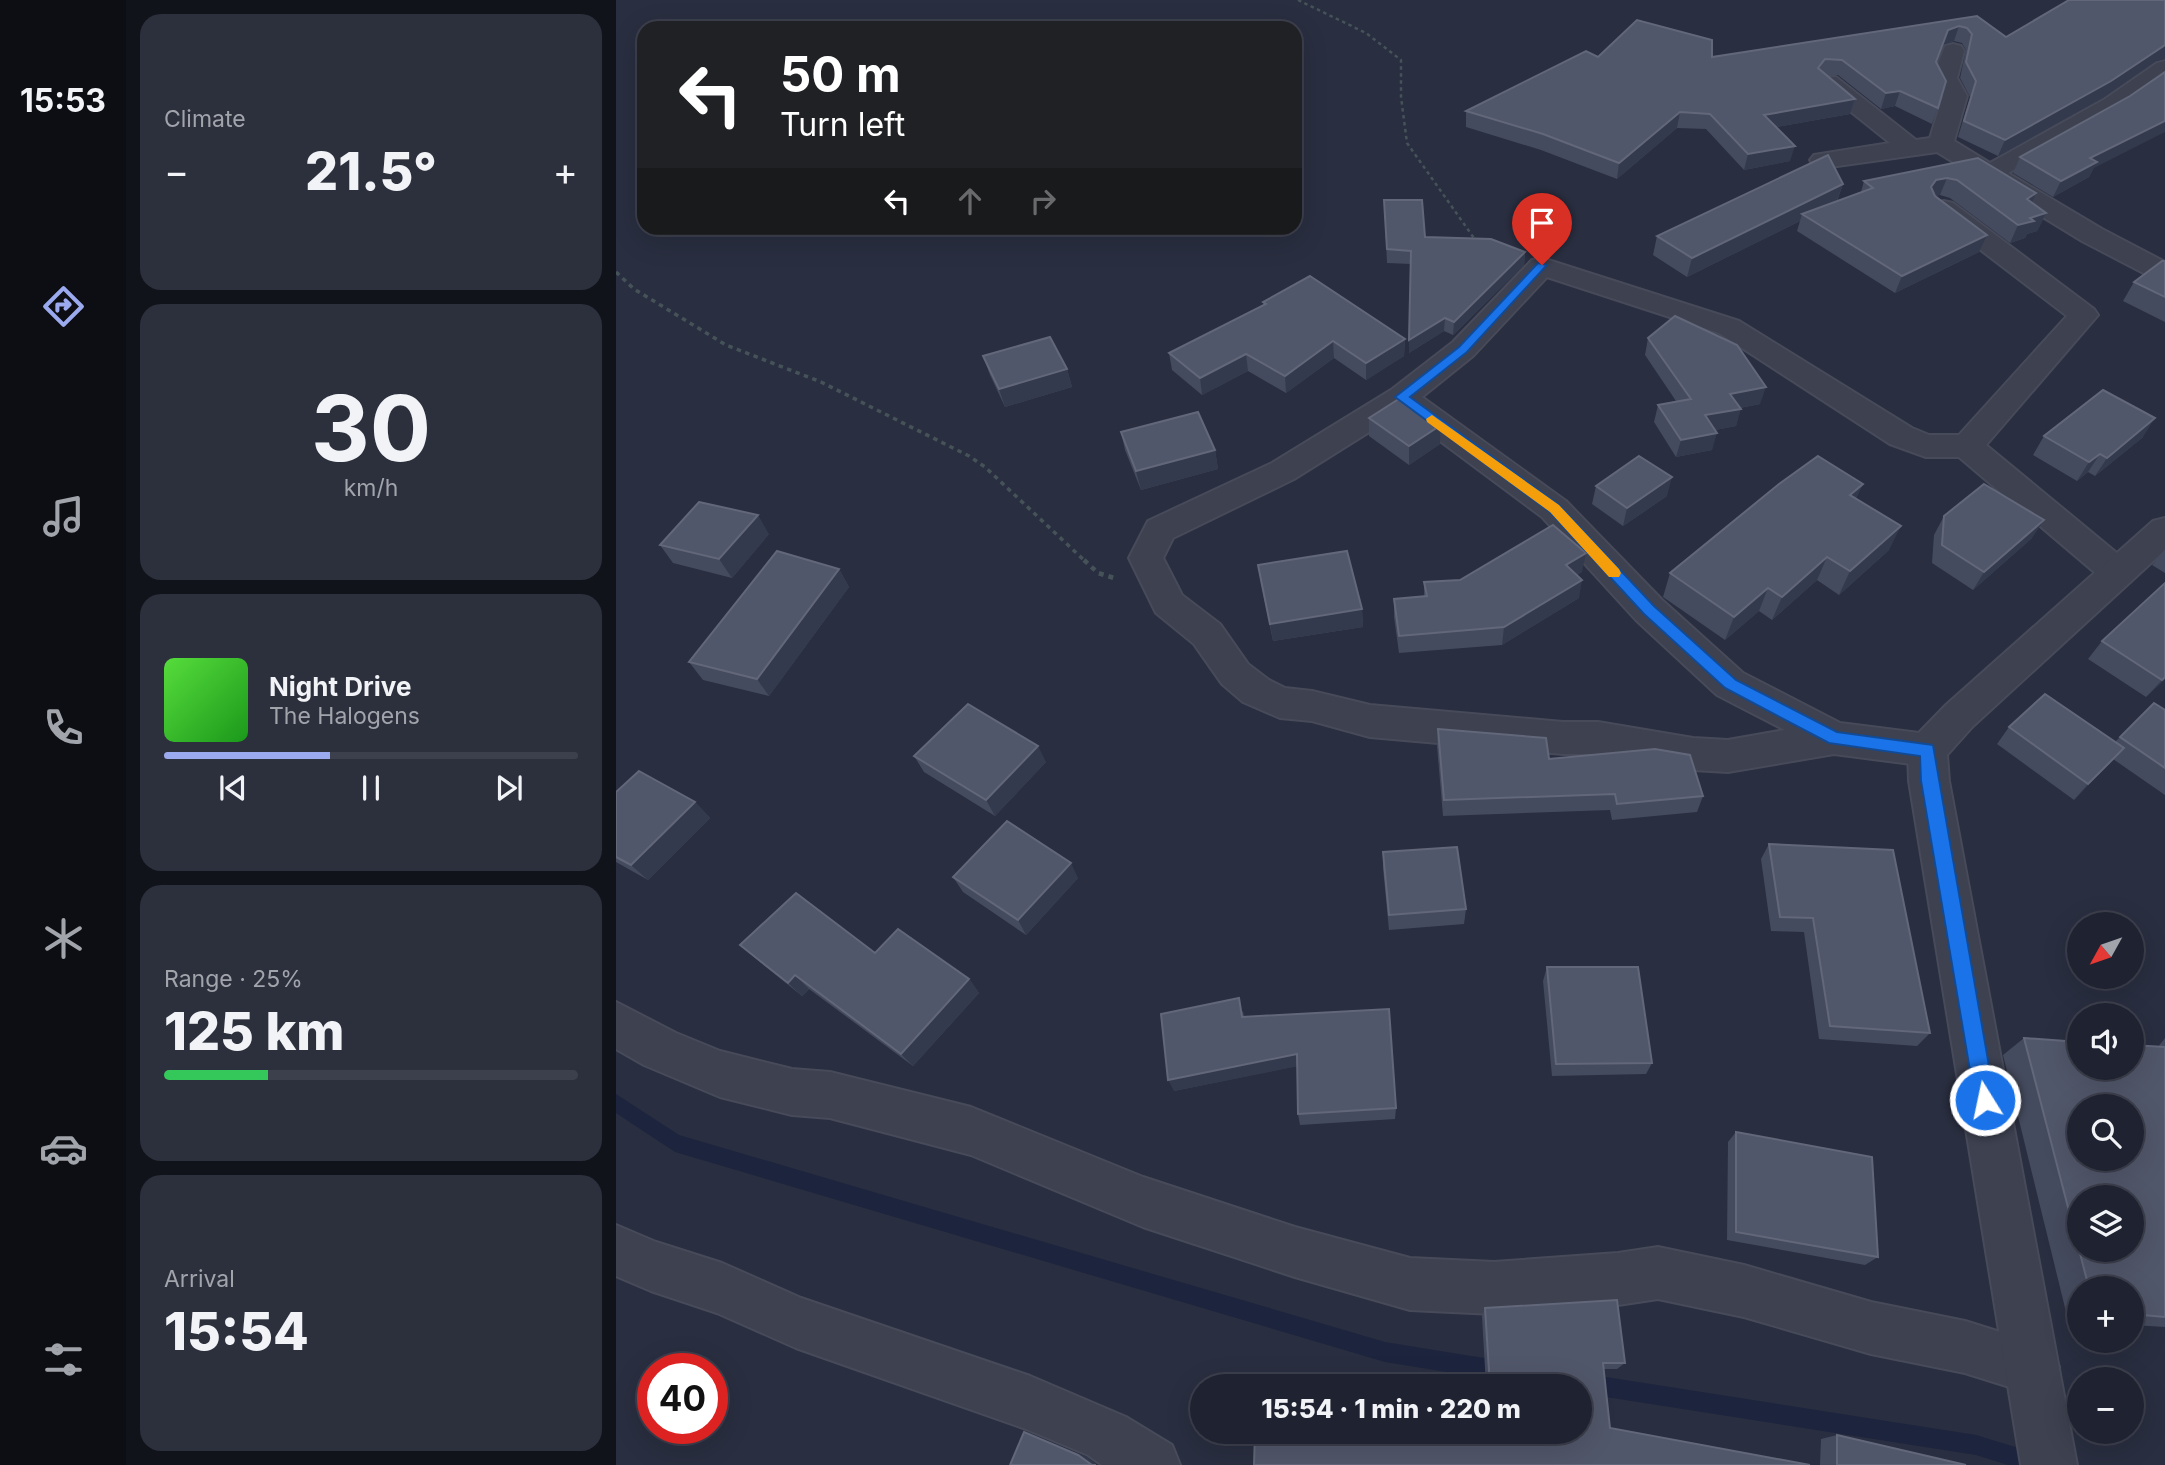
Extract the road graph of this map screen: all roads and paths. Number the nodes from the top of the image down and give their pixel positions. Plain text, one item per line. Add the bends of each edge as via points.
1 (1298, 0) edge
2 (1953, 51) dead end
3 (2165, 68) edge
4 (1828, 82) edge
5 (1941, 144) junction
6 (1911, 148) junction
7 (1823, 160) edge
8 (1990, 173) junction
9 (1939, 205) edge
10 (1542, 265) junction
11 (616, 272) edge
12 (2165, 273) edge
13 (1402, 397) junction
14 (1967, 446) junction
15 (2165, 530) edge
16 (2118, 573) junction
17 (1169, 604) junction
18 (1834, 738) junction
19 (1927, 750) junction
20 (616, 1024) edge
21 (616, 1250) edge
22 (2040, 1416) edge
23 (1152, 1465) edge

1 - 10 path via 1389,46 1401,60 1407,143 1446,200 1477,244
2 - 5 street via 1945,78 1955,96
3 - 8 street via 2113,104
4 - 6 street
5 - 6 street
5 - 8 street
6 - 7 street
8 - 12 street
9 - 14 street via 2084,315
10 - 13 street via 1463,349
10 - 14 street via 1729,327 1901,436 1926,446
11 - 17 path via 634,289 726,345 821,382 969,456 1098,573 1148,591
13 - 17 street via 1283,471 1160,530 1146,558
13 - 18 street via 1555,509 1649,610 1730,684
14 - 16 street
15 - 16 street
16 - 19 street
17 - 18 street via 1208,634 1235,674 1256,691 1280,703 1312,706 1370,722 1598,738 1728,756
18 - 19 street
19 - 22 street
20 - 22 street via 720,1074 792,1092 830,1095 971,1131 1143,1202 1410,1284 1493,1288 1658,1273 1744,1291 1871,1328 1965,1347
21 - 23 street via 796,1322 1030,1403 1107,1436

